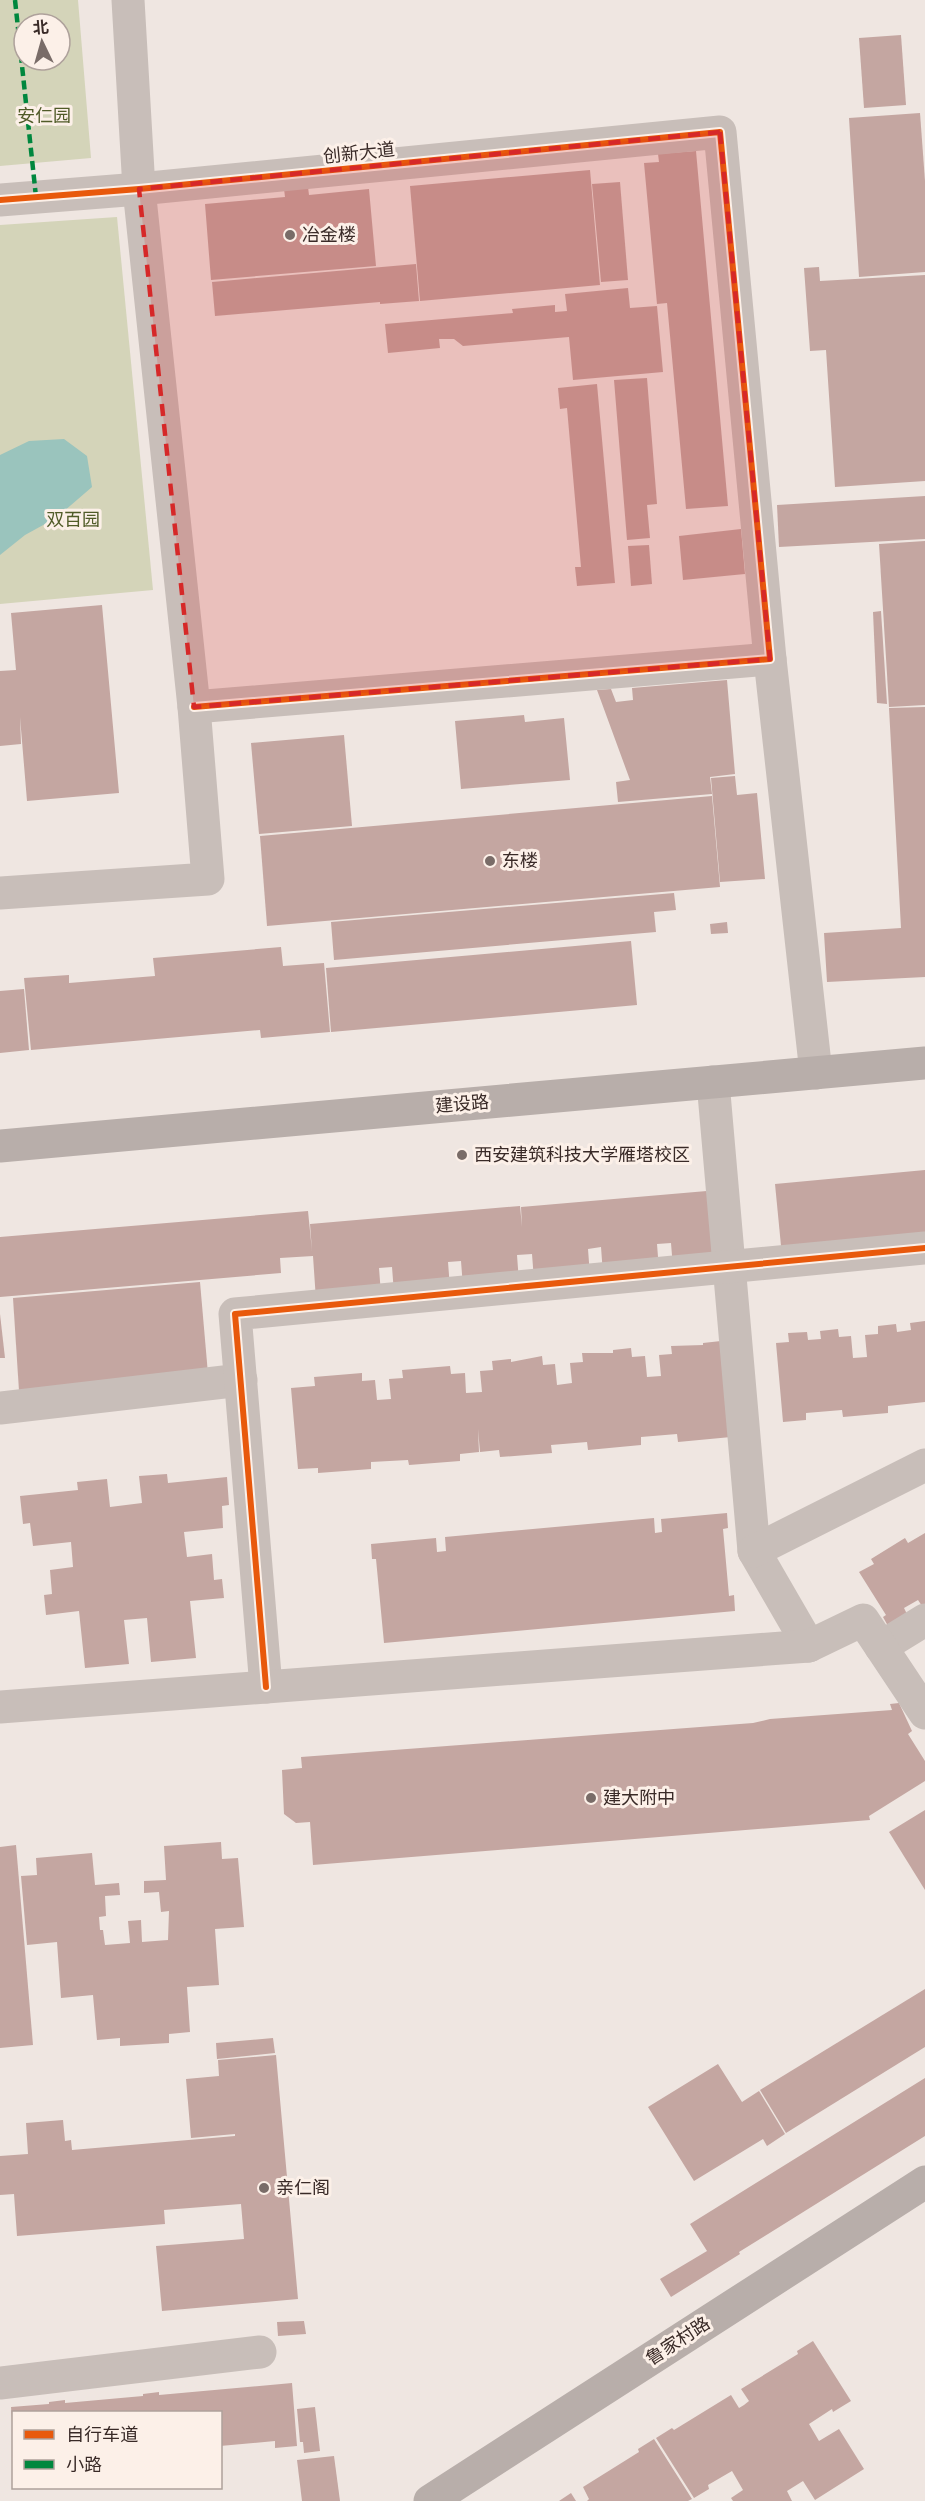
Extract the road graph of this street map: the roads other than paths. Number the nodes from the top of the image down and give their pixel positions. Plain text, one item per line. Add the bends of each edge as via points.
1 (128, 0) edge
2 (139, 189) junction
3 (0, 200) edge
4 (770, 659) junction
5 (194, 707) junction
6 (0, 893) edge
7 (925, 1064) edge
8 (816, 1073) junction
9 (713, 1082) junction
10 (0, 1146) edge
11 (925, 1248) edge
12 (729, 1265) junction
13 (241, 1380) junction
14 (0, 1408) edge
15 (925, 1465) edge
16 (754, 1551) junction
17 (925, 1620) edge
18 (809, 1646) junction
19 (881, 1647) junction
20 (266, 1687) junction
21 (0, 1707) edge
22 (925, 1713) edge
23 (925, 2182) edge
24 (260, 2352) dead end
25 (0, 2384) edge
26 (430, 2501) edge

1 - 2 street
2 - 3 street, 创新大道
2 - 4 street, 创新大道 via 720,132
2 - 5 street
4 - 5 street
4 - 8 street
5 - 6 street via 208,879
7 - 8 street, 建设路
8 - 9 street, 建设路
9 - 10 street, 建设路
9 - 12 street
11 - 12 street
12 - 13 street via 235,1314
12 - 16 street
13 - 14 street
13 - 20 street
15 - 16 street
16 - 18 street
17 - 19 street
18 - 19 street via 863,1620
18 - 20 street
19 - 22 street
20 - 21 street
23 - 26 street, 鲁家村路
24 - 25 street

